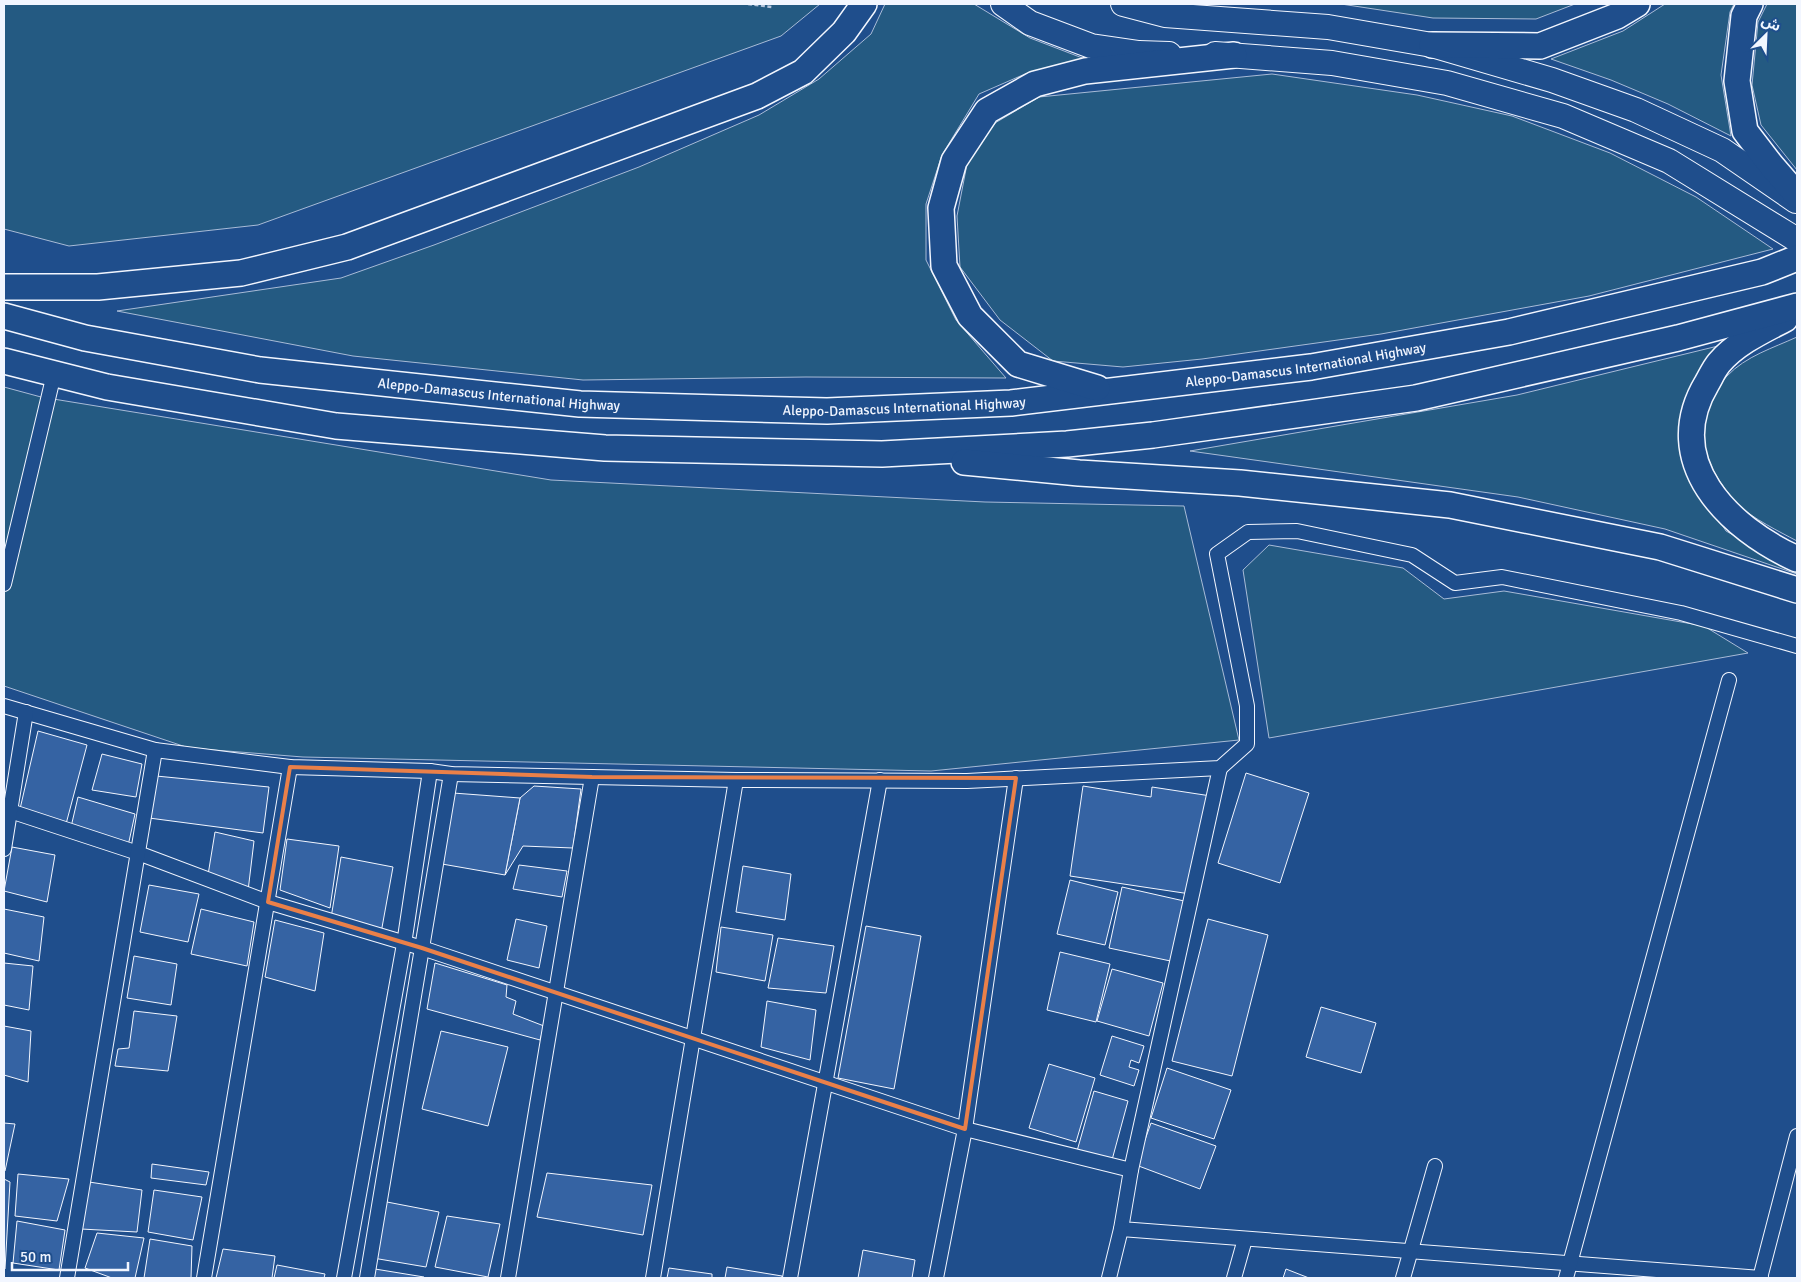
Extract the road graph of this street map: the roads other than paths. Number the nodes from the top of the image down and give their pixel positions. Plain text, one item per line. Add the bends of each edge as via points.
1 (864, 4) edge
2 (1004, 4) edge
3 (1123, 4) edge
4 (1637, 4) edge
5 (1750, 4) edge
6 (1432, 44) junction
7 (1234, 55) junction
8 (1797, 195) edge
9 (1797, 202) edge
10 (1790, 235) edge
11 (1797, 258) edge
12 (4, 287) edge
13 (1797, 306) edge
14 (1797, 313) edge
15 (4, 316) edge
16 (4, 361) edge
17 (54, 374) junction
18 (1109, 392) junction
19 (882, 454) junction
20 (1797, 559) edge
21 (4, 584) edge
22 (1797, 590) edge
23 (1797, 646) edge
24 (1729, 680) dead end
25 (4, 706) edge
26 (26, 712) junction
27 (155, 750) junction
28 (290, 766) junction
29 (1220, 768) junction
30 (430, 770) junction
31 (451, 774) junction
32 (592, 778) junction
33 (1016, 778) junction
34 (736, 780) junction
35 (880, 780) junction
36 (7, 810) edge
37 (4, 849) edge
38 (138, 854) junction
39 (268, 902) junction
40 (404, 944) junction
41 (422, 948) junction
42 (556, 993) junction
43 (693, 1038) junction
44 (826, 1082) junction
45 (965, 1129) junction
46 (1797, 1136) edge
47 (1435, 1166) dead end
48 (1131, 1170) junction
49 (1121, 1229) junction
50 (1245, 1239) junction
51 (1411, 1252) junction
52 (1570, 1264) junction
53 (67, 1278) edge
54 (204, 1278) edge
55 (344, 1278) edge
56 (367, 1278) edge
57 (508, 1278) edge
58 (653, 1278) edge
59 (790, 1278) edge
60 (936, 1278) edge
61 (1109, 1278) edge
62 (1234, 1278) edge
63 (1403, 1278) edge
64 (1566, 1278) edge
65 (1760, 1278) edge

1 - 12 highway via 844,32 803,72 757,96 347,247 241,273 98,287
2 - 7 highway via 1030,23 1091,46 1139,53
3 - 6 highway via 1165,15 1328,27
4 - 6 highway via 1617,16 1540,46
5 - 8 highway via 1744,16 1737,81 1745,130
6 - 9 highway via 1552,80 1636,110 1722,150
7 - 10 highway via 1332,63 1447,82 1563,116 1669,161
7 - 18 highway via 1085,71 1035,84 987,111 954,161 941,208 944,266 970,316 1018,364
11 - 18 highway, Aleppo-Damascus International Highway via 1762,272 1509,332 1311,367
13 - 19 highway via 1678,338 1416,398 1153,435 1067,444
14 - 20 highway via 1738,345 1718,364 1695,405 1692,444 1697,467 1708,489 1724,509 1746,528
15 - 18 highway, Aleppo-Damascus International Highway via 85,338 260,370 580,404 827,411 1011,403
16 - 17 highway
17 - 19 highway via 107,387 336,426 605,448
17 - 21 street
19 - 22 highway via 1079,473 1240,483 1450,505 1660,548
23 - 29 street via 1681,613 1502,577 1455,583 1412,555 1297,531 1248,532 1217,554 1247,706 1247,744
24 - 52 street
25 - 26 street
26 - 27 street
26 - 36 street
27 - 28 street
27 - 38 street
28 - 30 street
28 - 39 street
29 - 33 street
29 - 48 street
30 - 31 street
30 - 40 street
31 - 32 street
31 - 41 street
32 - 34 street
32 - 42 street
33 - 35 street
33 - 45 street
34 - 35 street
34 - 43 street
35 - 44 street
36 - 37 street
36 - 38 street
38 - 39 street
38 - 53 street
39 - 40 street
39 - 54 street
40 - 41 street
40 - 55 street
41 - 42 street
41 - 56 street
42 - 43 street
42 - 57 street
43 - 44 street
43 - 58 street
44 - 45 street
44 - 59 street
45 - 48 street
45 - 60 street
46 - 65 street
47 - 51 street
48 - 49 street
49 - 50 street
49 - 61 street
50 - 51 street
50 - 62 street
51 - 52 street
51 - 63 street
52 - 64 street
52 - 65 street

